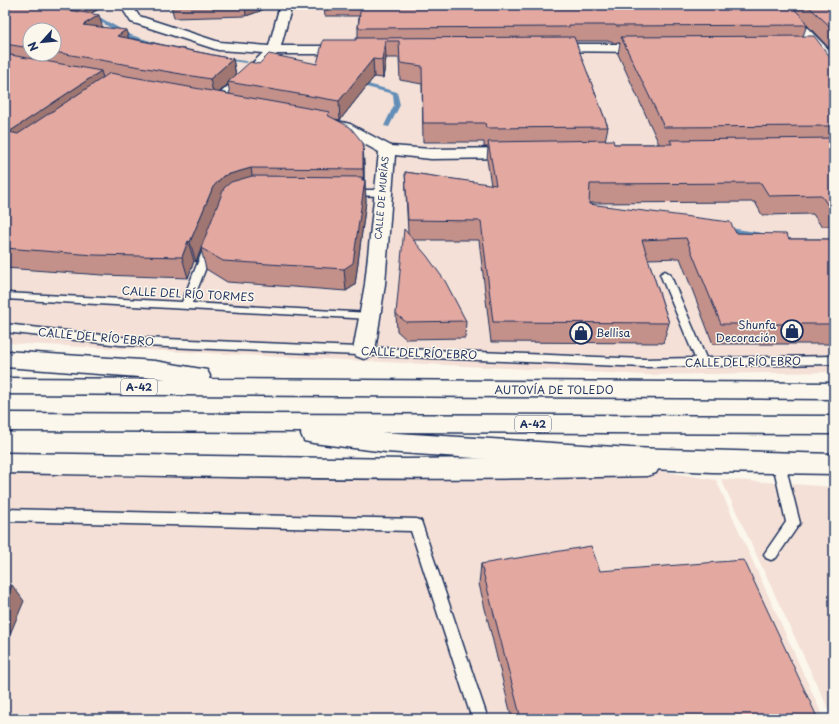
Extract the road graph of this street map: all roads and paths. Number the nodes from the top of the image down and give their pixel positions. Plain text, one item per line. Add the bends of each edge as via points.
1 (126, 5) edge
2 (286, 5) edge
3 (778, 5) edge
4 (801, 30) junction
5 (662, 48) edge
6 (535, 49) edge
7 (274, 50) junction
8 (361, 50) edge
9 (834, 62) edge
10 (834, 76) edge
11 (203, 100) edge
12 (218, 102) junction
13 (233, 105) edge
14 (315, 121) edge
15 (387, 150) junction
16 (534, 153) edge
17 (340, 193) edge
18 (382, 193) junction
19 (213, 235) edge
20 (665, 274) dead end
21 (5, 296) edge
22 (186, 306) junction
23 (370, 316) junction
24 (5, 328) edge
25 (364, 351) junction
26 (5, 359) edge
27 (834, 360) edge
28 (702, 362) junction
29 (5, 386) edge
30 (274, 387) junction
31 (834, 391) edge
32 (5, 422) edge
33 (233, 423) junction
34 (834, 425) edge
35 (5, 463) edge
36 (730, 463) junction
37 (780, 464) junction
38 (834, 464) edge
39 (5, 515) edge
40 (771, 554) dead end
41 (480, 719) edge

1 - 7 main road via 135,19 218,46
2 - 7 main road
3 - 4 main road
4 - 9 main road
4 - 10 main road via 808,47
5 - 6 main road
7 - 8 main road
7 - 12 main road
11 - 12 main road
12 - 13 main road
14 - 15 main road, CALLE DE MURÍAS via 345,127
15 - 16 main road via 431,154
15 - 18 main road, CALLE DE MURÍAS
17 - 18 lane
18 - 23 main road, CALLE DE MURÍAS
19 - 22 lane
20 - 28 lane
21 - 22 lane, CALLE DEL RÍO TORMES
22 - 23 lane, CALLE DEL RÍO TORMES
23 - 25 main road, CALLE DE MURÍAS
24 - 25 lane, CALLE DEL RÍO EBRO via 120,341
25 - 28 lane, CALLE DEL RÍO EBRO via 644,363
26 - 30 main road via 155,369
27 - 28 lane, CALLE DEL RÍO EBRO
29 - 30 main road, A-42
30 - 31 main road, AUTOVÍA DE TOLEDO / A-42
32 - 33 main road, A-42
33 - 34 main road, A-42
33 - 36 main road via 356,441
35 - 36 main road via 375,470 574,469
36 - 37 main road
37 - 38 main road
37 - 40 lane via 793,523
39 - 41 lane via 416,525

